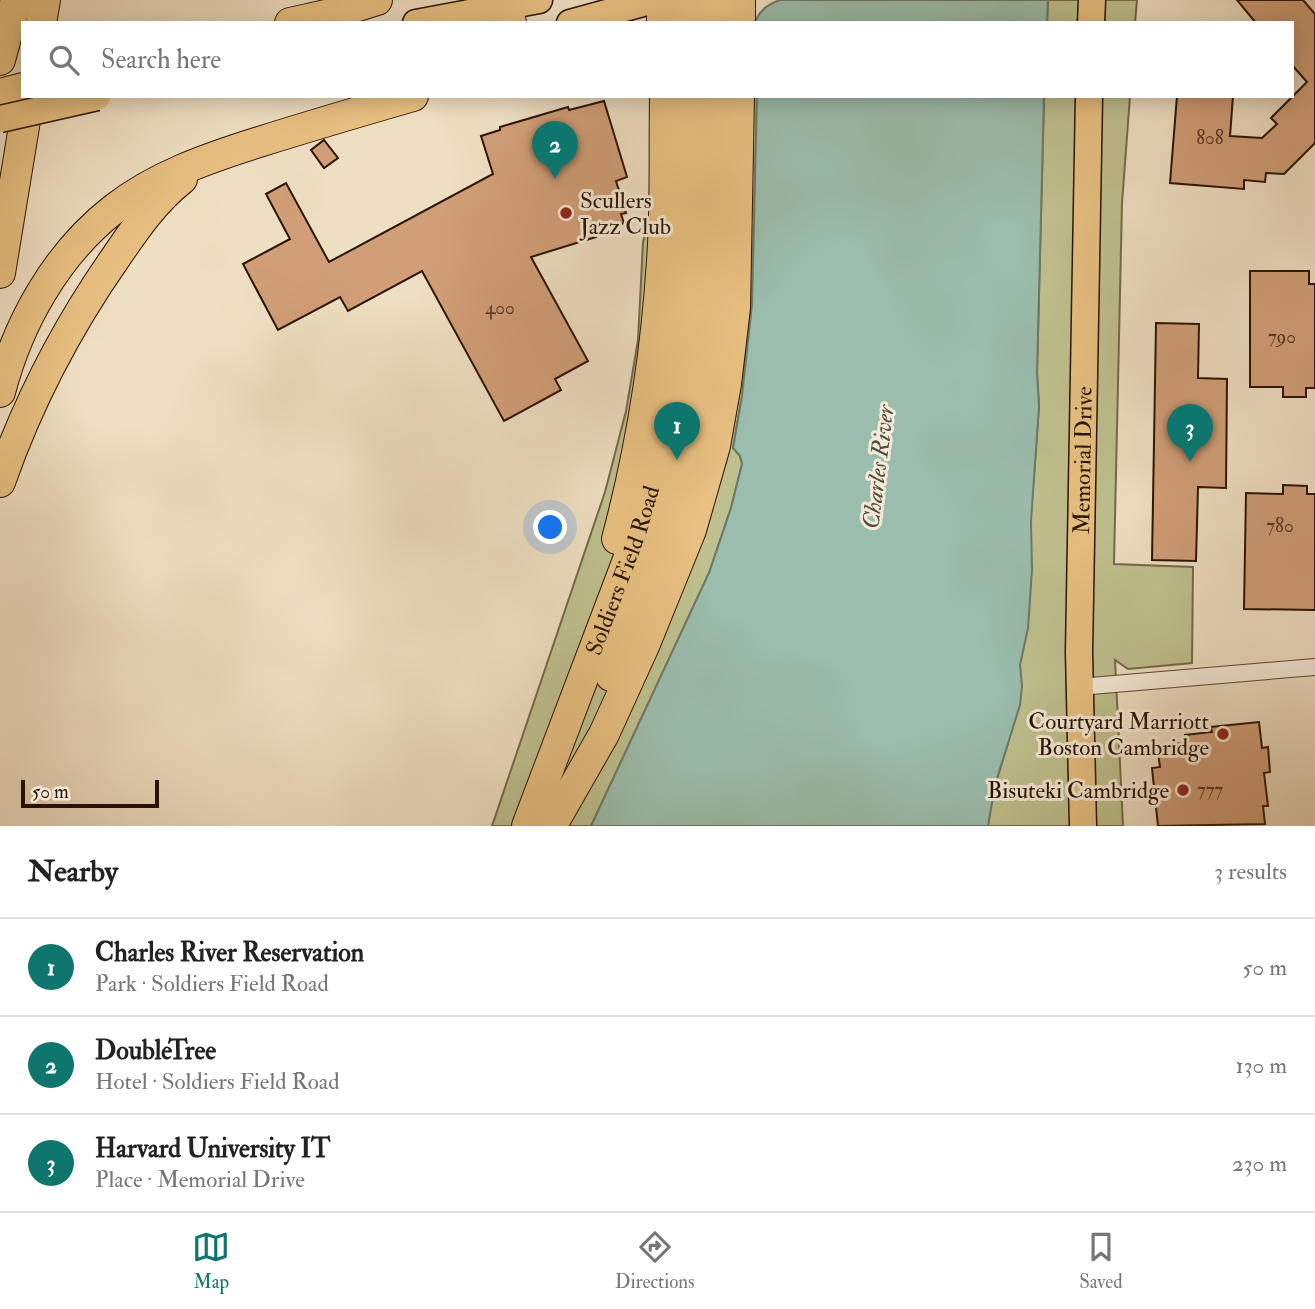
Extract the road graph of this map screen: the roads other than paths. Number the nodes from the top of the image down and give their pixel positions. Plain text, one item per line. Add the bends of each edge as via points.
1 (16, 0) edge
2 (45, 0) edge
3 (377, 0) edge
4 (539, 0) edge
5 (654, 0) edge
6 (662, 0) edge
7 (691, 0) edge
8 (714, 0) edge
9 (740, 0) edge
10 (1092, 0) edge
11 (508, 9) edge
12 (41, 21) edge
13 (299, 21) edge
14 (429, 21) edge
15 (577, 21) edge
16 (662, 21) edge
17 (691, 21) edge
18 (714, 21) edge
19 (740, 21) edge
20 (1091, 21) edge
21 (0, 60) edge
22 (21, 89) edge
23 (0, 94) edge
24 (29, 98) edge
25 (94, 98) edge
26 (405, 98) edge
27 (665, 98) edge
28 (690, 98) edge
29 (713, 98) edge
30 (739, 98) edge
31 (1089, 98) edge
32 (0, 119) edge
33 (207, 160) junction
34 (0, 273) edge
35 (0, 392) edge
36 (0, 482) edge
37 (588, 666) junction
38 (1315, 667) edge
39 (1079, 687) junction
40 (554, 822) edge
41 (527, 826) edge
42 (1083, 826) edge

1 - 21 highway
2 - 12 highway
3 - 13 highway
4 - 11 main road
5 - 15 main road
6 - 16 highway
7 - 17 highway
8 - 18 highway
9 - 19 highway
10 - 20 main road
11 - 14 main road
22 - 23 highway
24 - 34 highway
25 - 32 main road, bridge
26 - 33 highway
27 - 37 highway via 663,250 653,348 635,468
28 - 37 highway, Soldiers Field Road via 687,291 674,402 648,505
29 - 40 highway, Soldiers Field Road via 711,285 695,419 658,549
30 - 40 highway via 735,308 715,446 691,530 644,646 604,734
31 - 39 main road, Memorial Drive
33 - 35 highway via 136,193 76,246 25,322
33 - 36 highway via 157,203 95,288 51,364
37 - 41 highway, Soldiers Field Road
38 - 39 street
39 - 42 main road, Memorial Drive

